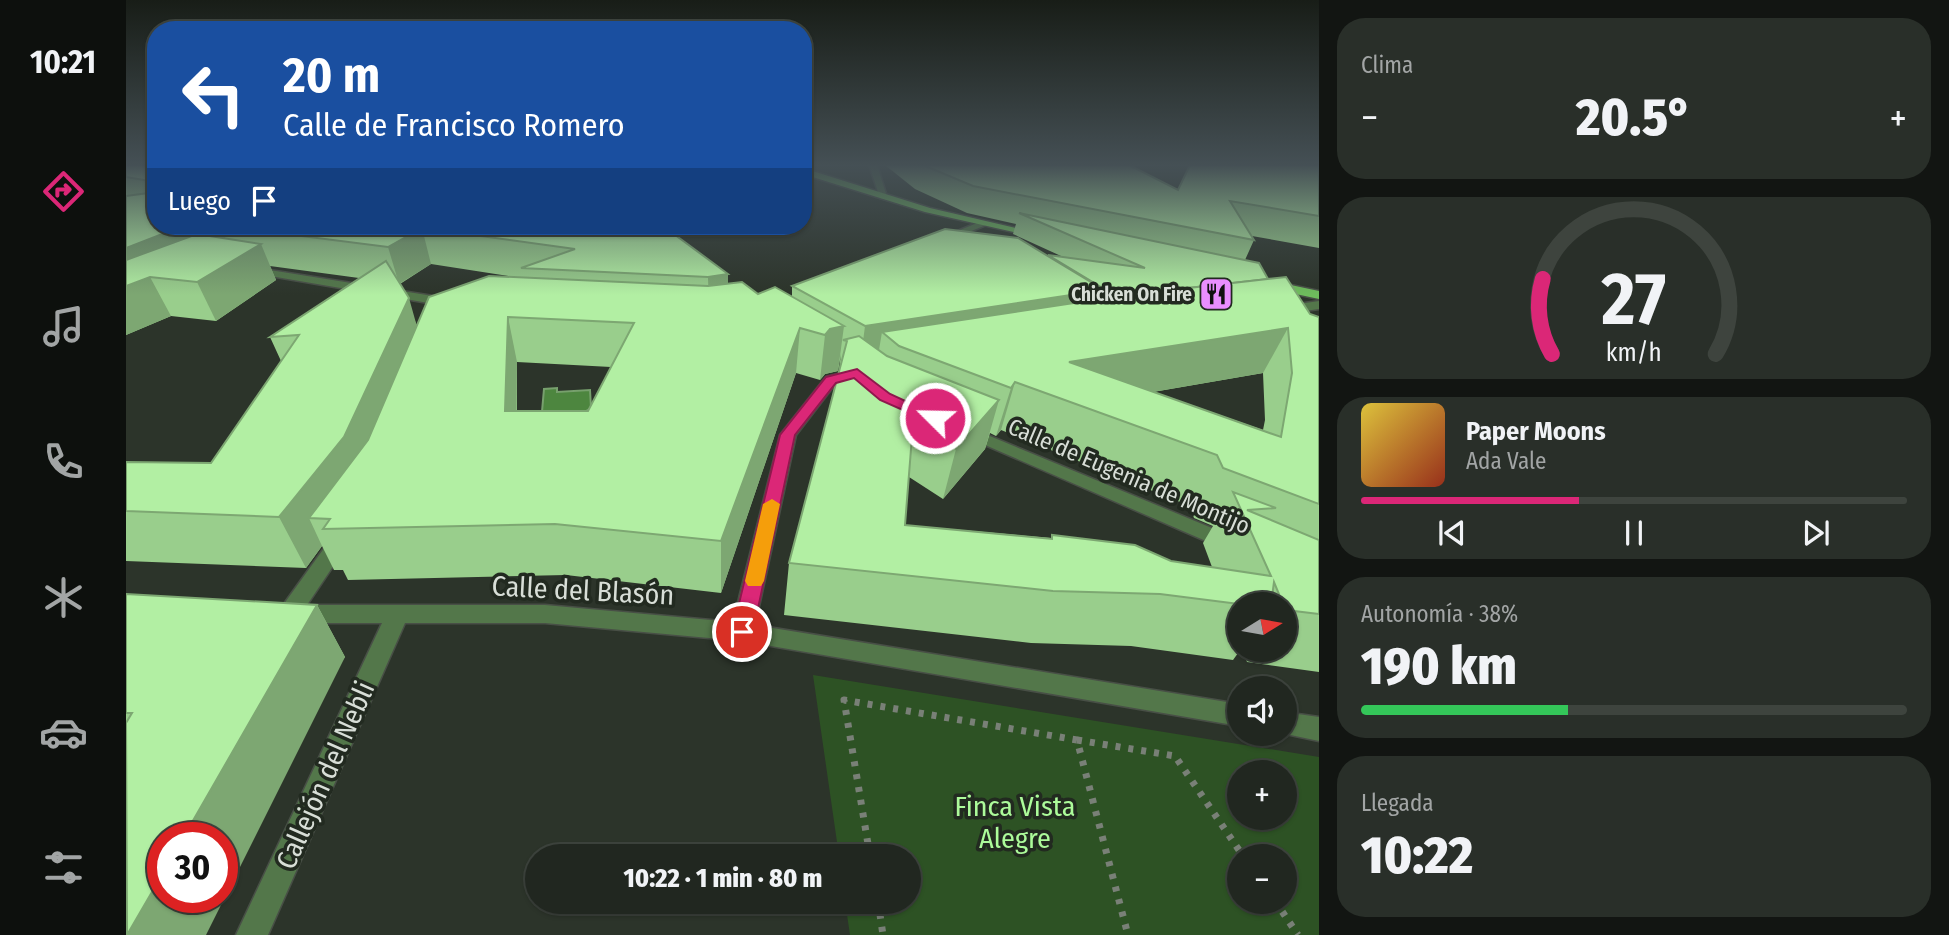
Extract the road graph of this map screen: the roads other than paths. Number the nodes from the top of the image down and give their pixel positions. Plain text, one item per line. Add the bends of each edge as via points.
1 (928, 209) edge
2 (986, 223) junction
3 (960, 232) junction
4 (1048, 237) edge
5 (978, 244) edge
6 (925, 246) edge
7 (239, 268) edge
8 (1259, 282) edge
9 (1319, 295) edge
10 (1319, 305) edge
11 (468, 307) edge
12 (1267, 312) edge
13 (834, 359) edge
14 (863, 372) junction
15 (875, 389) edge
16 (948, 424) edge
17 (352, 523) edge
18 (1249, 552) edge
19 (262, 612) edge
20 (289, 614) junction
21 (397, 615) junction
22 (742, 632) junction
23 (1227, 713) edge
24 (1297, 725) edge
25 (1319, 729) edge
26 (252, 935) edge

1 - 2 main road
2 - 3 street
2 - 4 main road
3 - 5 street
3 - 6 street
7 - 11 street via 444,308
8 - 9 main road
10 - 12 street
13 - 14 street
14 - 15 street
14 - 22 street via 831,380 788,435
16 - 18 street, Calle de Eugenia de Montijo
17 - 20 street
19 - 20 street, Calle del Blasón
20 - 21 street, Calle del Blasón
21 - 22 street, Calle del Blasón via 545,614
21 - 26 street, Callejón del Nebli
22 - 23 street, Calle del Blasón
24 - 25 street

